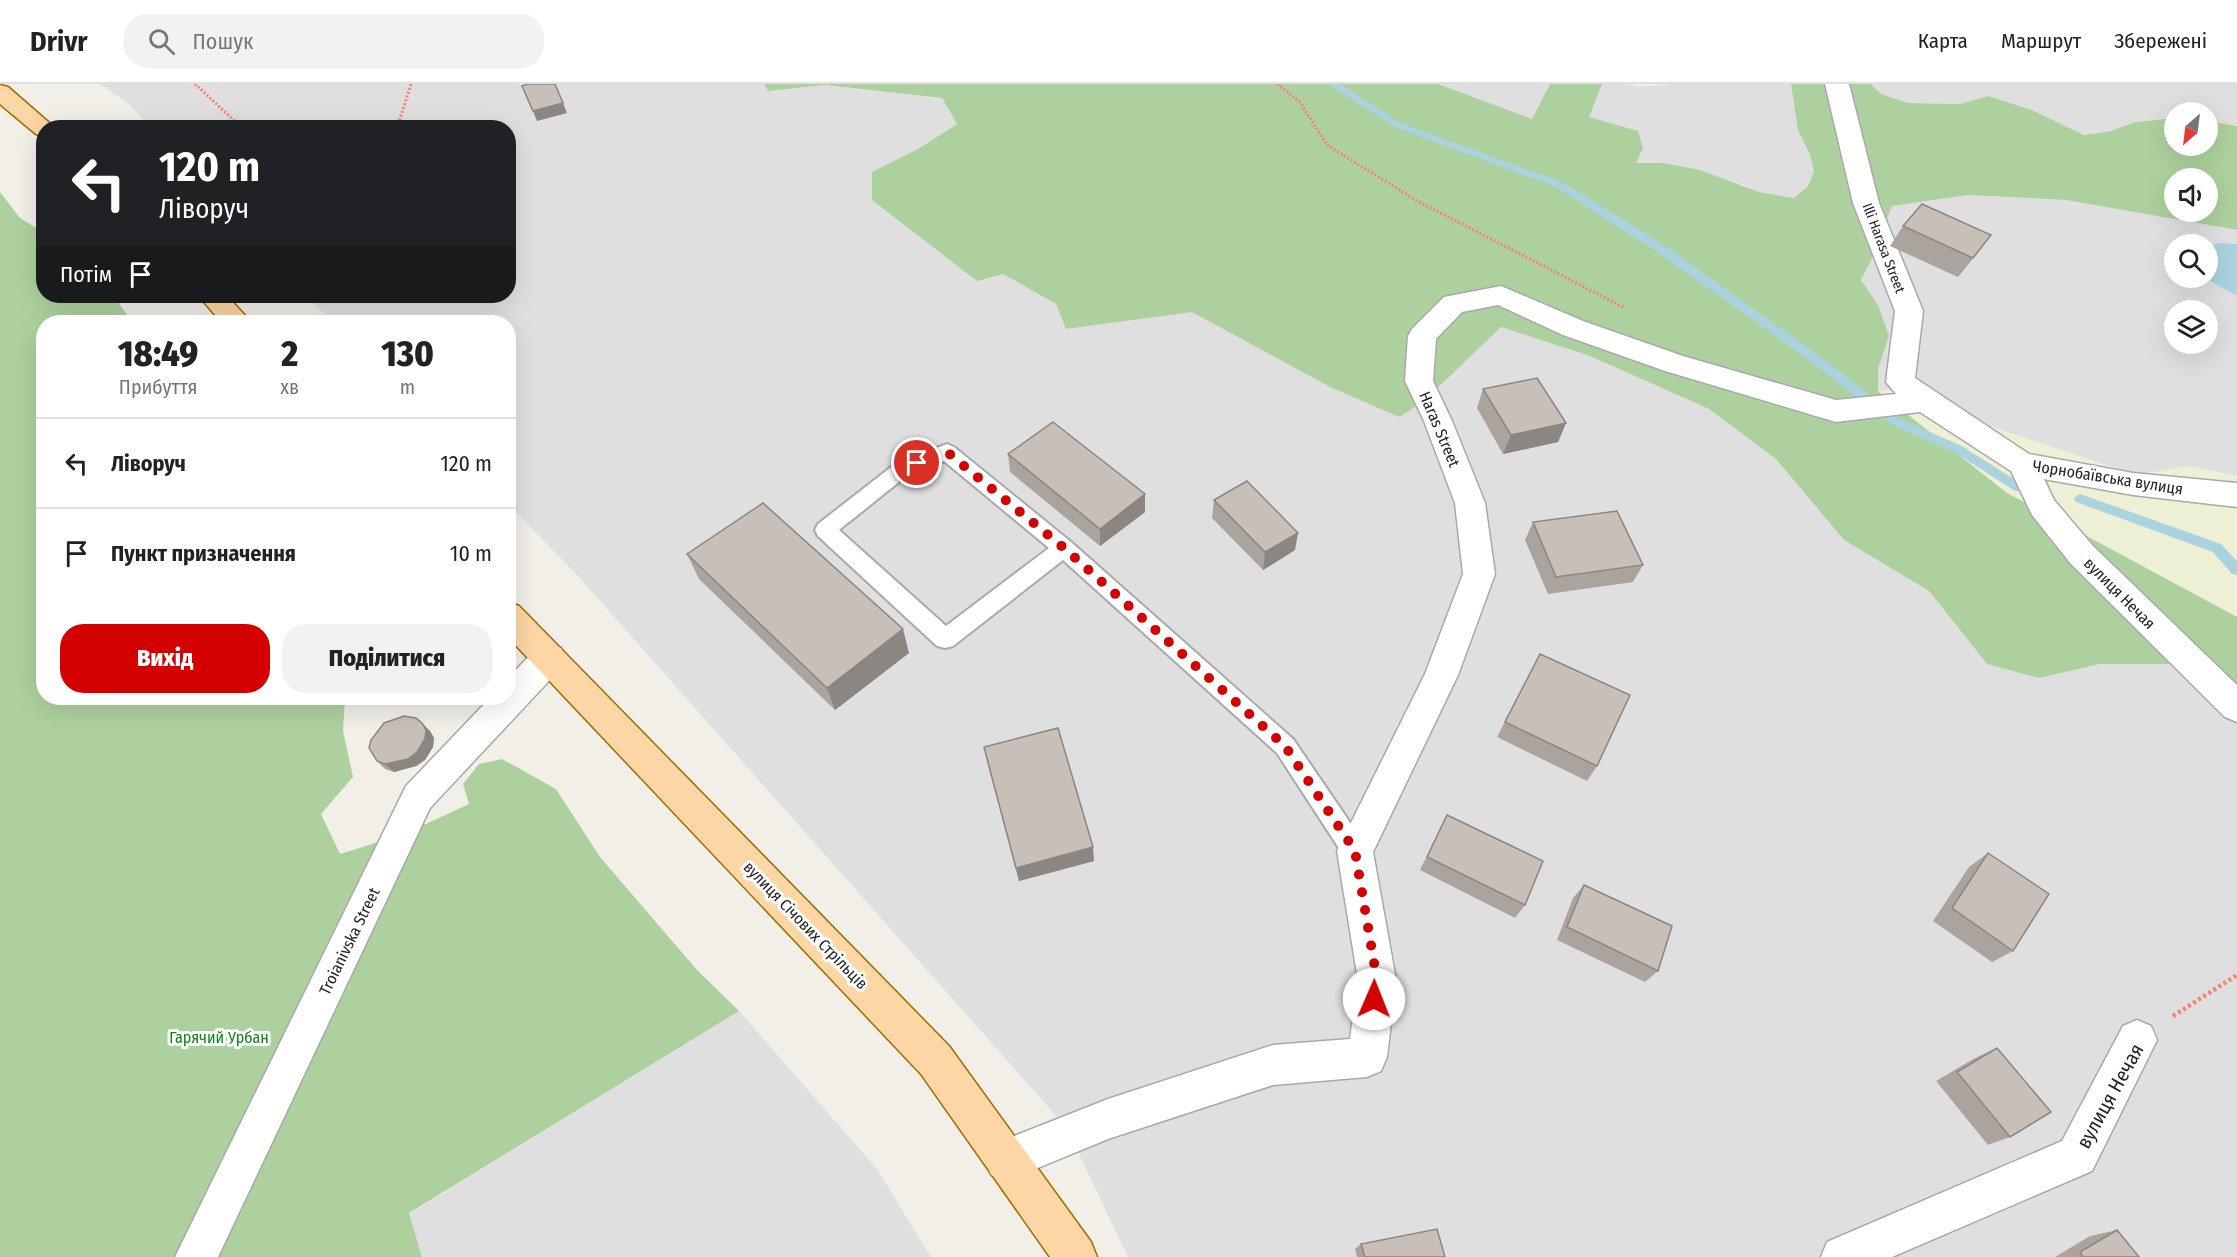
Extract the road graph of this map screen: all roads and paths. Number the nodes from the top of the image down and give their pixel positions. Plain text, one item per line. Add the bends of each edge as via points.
1 (195, 84) edge
2 (411, 84) edge
3 (1276, 84) edge
4 (1837, 84) edge
5 (0, 92) edge
6 (233, 120) edge
7 (400, 120) edge
8 (36, 122) edge
9 (219, 303) edge
10 (1626, 308) dead end
11 (230, 315) edge
12 (1925, 401) junction
13 (2022, 464) junction
14 (2237, 495) edge
15 (1064, 548) junction
16 (516, 623) edge
17 (549, 658) junction
18 (516, 693) edge
19 (505, 705) edge
20 (2237, 707) edge
21 (1355, 851) junction
22 (2237, 975) edge
23 (2137, 1040) joint
24 (1006, 1160) junction
25 (196, 1257) edge
26 (1076, 1257) edge
27 (1842, 1257) edge

1 - 6 path
2 - 7 path
3 - 10 path via 1300,102 1327,145 1419,201
4 - 12 street, Illi Harasa Street via 1866,203 1909,312 1900,382
5 - 8 main road
9 - 11 main road
12 - 13 street, Чорнобаївська вулиця
12 - 21 street, Haras Street via 1836,411 1675,364 1573,328 1501,296 1454,304 1422,336 1419,381 1470,503 1479,574 1441,675
13 - 14 street, Чорнобаївська вулиця via 2133,484
13 - 20 street, вулиця Нечая via 2043,507 2082,555
15 - 15 lane via 947,452 902,469 825,530 945,639
15 - 21 lane via 1285,746
16 - 17 main road, вулиця Січових Стрільців
17 - 18 street, Troianivska Street
17 - 24 main road, вулиця Січових Стрільців via 935,1060
19 - 25 street, Troianivska Street via 418,797
21 - 24 street via 1377,980 1367,1057 1273,1065 1108,1119
22 - 23 path, вулиця Нечая
23 - 27 street, вулиця Нечая via 2077,1156
24 - 26 main road, вулиця Січових Стрільців

